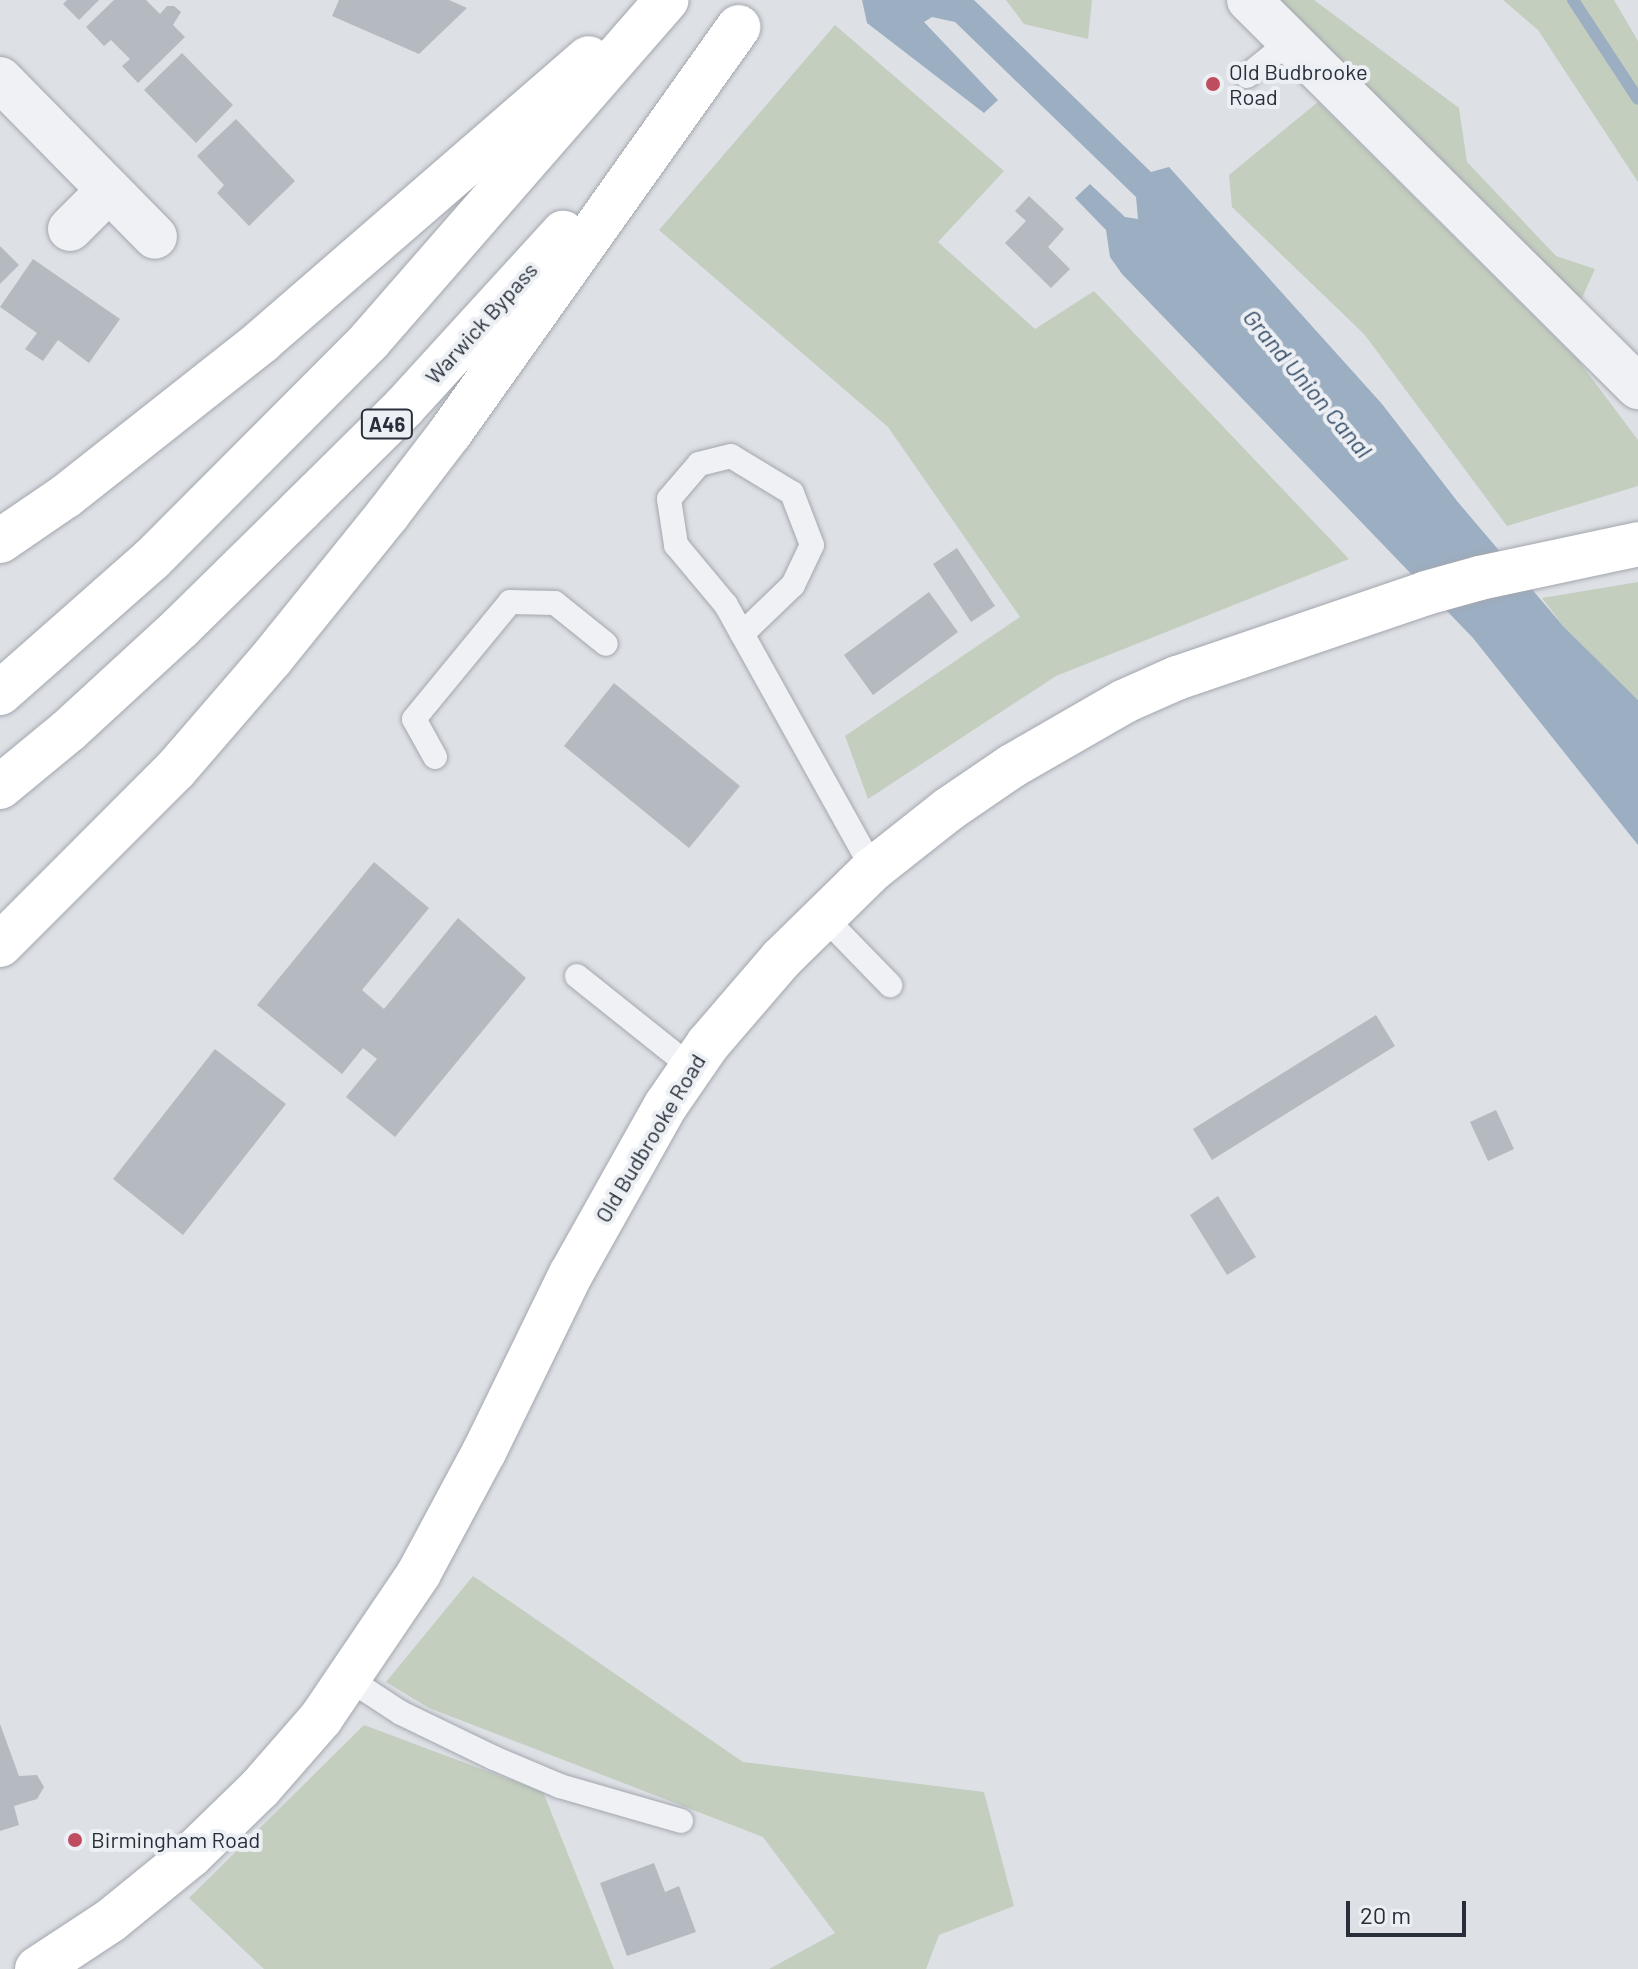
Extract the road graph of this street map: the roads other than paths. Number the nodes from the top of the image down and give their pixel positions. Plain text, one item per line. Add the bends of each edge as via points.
1 (656, 0) edge
2 (667, 0) edge
3 (1249, 0) edge
4 (750, 14) edge
5 (1290, 41) junction
6 (1247, 76) dead end
7 (0, 79) edge
8 (109, 190) junction
9 (70, 229) dead end
10 (155, 237) dead end
11 (1638, 387) edge
12 (0, 541) edge
13 (1638, 544) edge
14 (742, 634) junction
15 (606, 644) dead end
16 (0, 693) edge
17 (435, 757) dead end
18 (0, 787) edge
19 (873, 869) junction
20 (822, 915) junction
21 (0, 945) edge
22 (577, 976) dead end
23 (890, 985) dead end
24 (691, 1067) junction
25 (349, 1679) junction
26 (681, 1821) dead end
27 (37, 1969) edge

1 - 12 main road via 262,341 66,496
2 - 16 main road via 370,340 151,560
3 - 5 street
4 - 18 main road, Warwick Bypass / A46 via 576,219 404,407 180,628
4 - 21 main road via 388,514 176,769
5 - 6 lane
5 - 11 street
7 - 8 street
8 - 9 street
8 - 10 street
13 - 19 main road, Old Budbrooke Road via 1480,578 1177,678 1125,701 980,787
14 - 14 lane via 726,605 676,545 669,499 699,464 731,456 792,493 812,545 793,585
14 - 19 lane
15 - 17 lane via 555,603 510,602 414,719
19 - 20 main road, Old Budbrooke Road
20 - 23 lane
20 - 24 main road, Old Budbrooke Road
22 - 24 lane
24 - 25 main road, Old Budbrooke Road via 571,1274 419,1573
25 - 26 lane via 401,1713 483,1754 560,1786
25 - 27 main road, Old Budbrooke Road via 229,1820 130,1906

